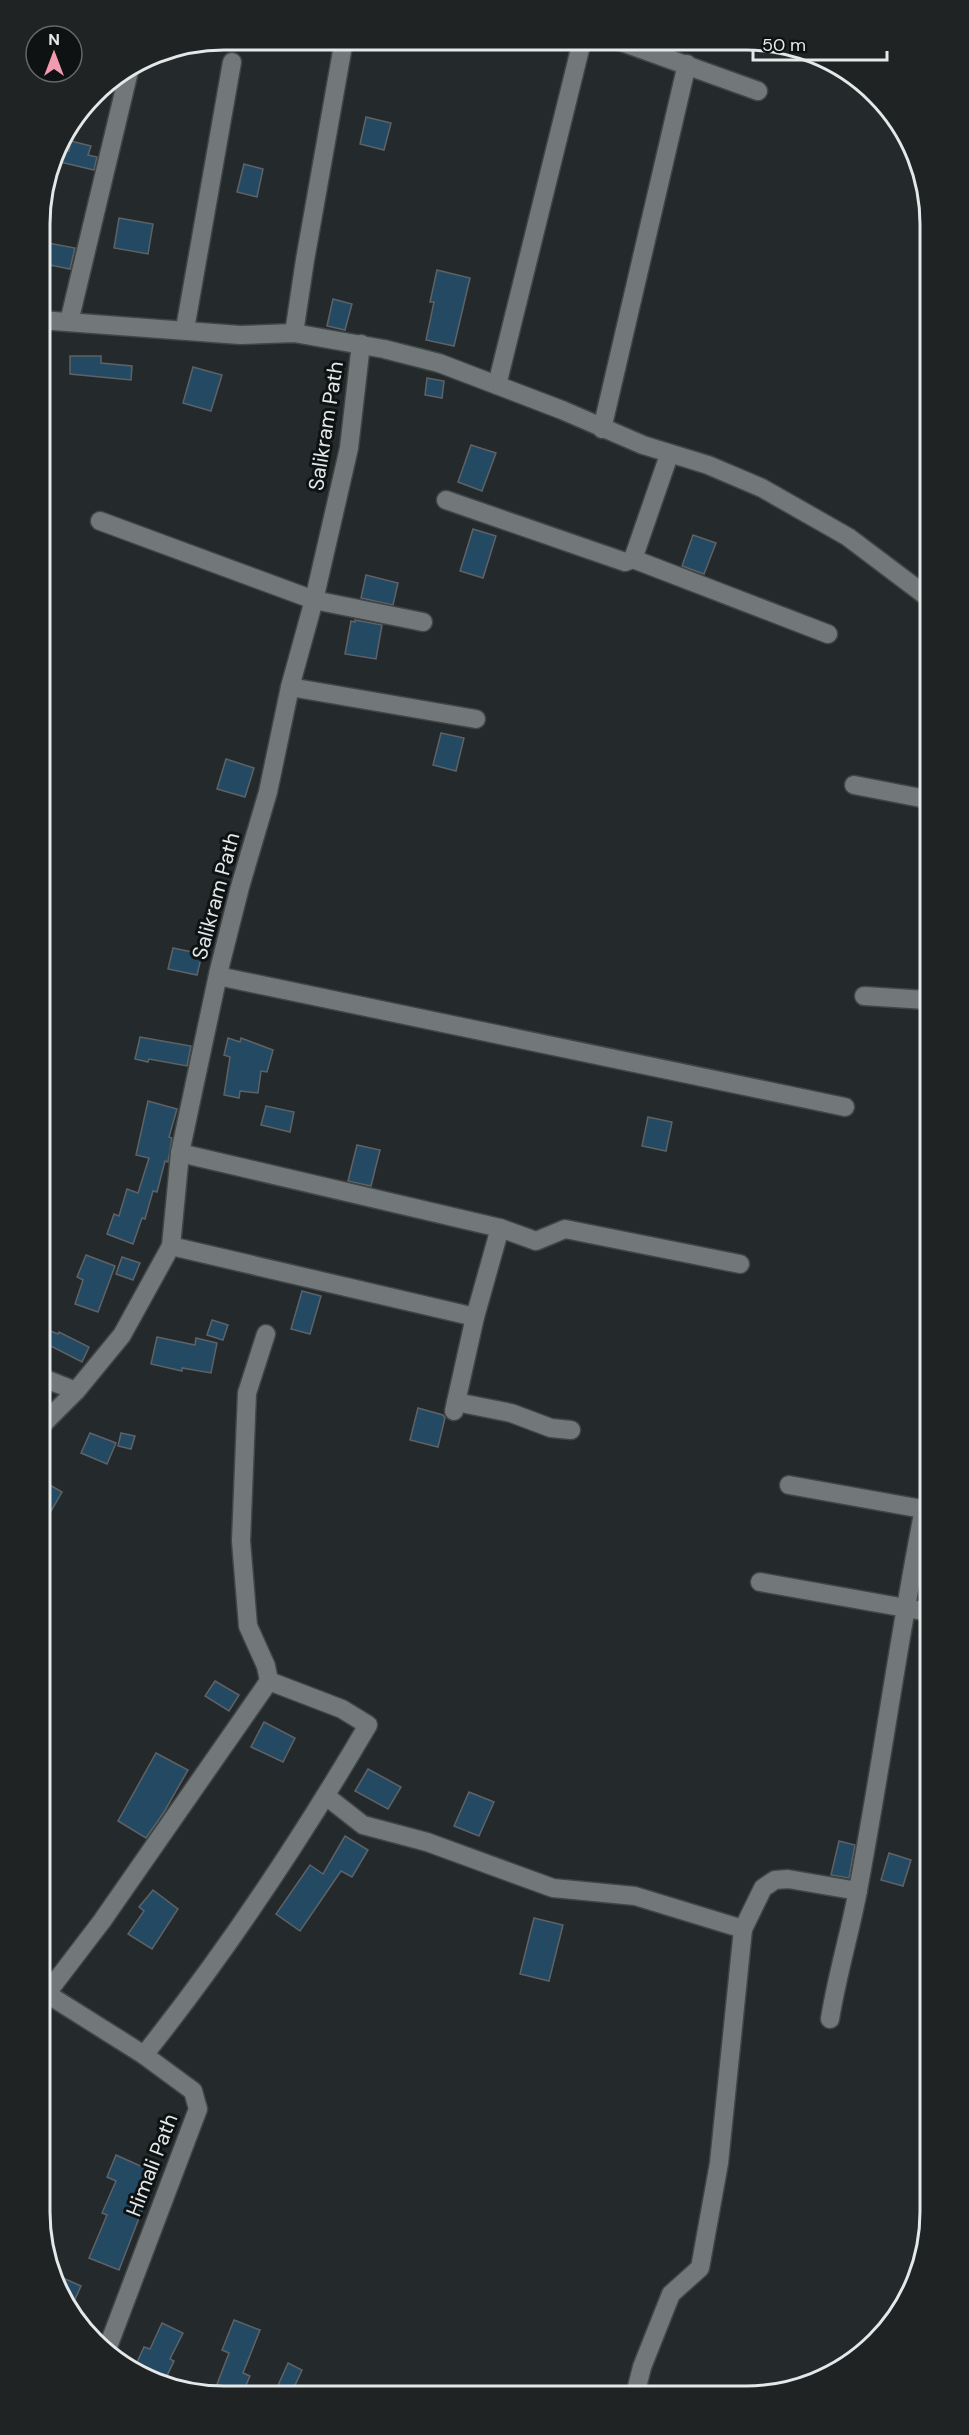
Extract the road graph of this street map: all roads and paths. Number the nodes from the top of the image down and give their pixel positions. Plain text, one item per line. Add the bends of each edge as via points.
1 (342, 50) edge
2 (580, 50) edge
3 (645, 50) edge
4 (232, 62) dead end
5 (687, 64) junction
6 (127, 79) edge
7 (758, 91) dead end
8 (50, 321) edge
9 (69, 322) junction
10 (185, 329) junction
11 (294, 333) junction
12 (361, 345) junction
13 (498, 385) junction
14 (602, 429) junction
15 (669, 455) junction
16 (446, 500) dead end
17 (100, 521) dead end
18 (633, 559) junction
19 (920, 591) edge
20 (314, 600) junction
21 (423, 622) dead end
22 (828, 634) dead end
23 (290, 687) junction
24 (476, 719) dead end
25 (854, 784) dead end
26 (920, 798) edge
27 (218, 976) junction
28 (864, 996) dead end
29 (920, 1000) edge
30 (845, 1107) dead end
31 (180, 1153) junction
32 (500, 1228) junction
33 (171, 1246) junction
34 (740, 1264) dead end
35 (474, 1317) junction
36 (266, 1334) dead end
37 (50, 1381) edge
38 (76, 1390) junction
39 (50, 1417) edge
40 (571, 1430) dead end
41 (789, 1485) dead end
42 (919, 1508) edge
43 (919, 1539) edge
44 (760, 1582) dead end
45 (904, 1609) junction
46 (919, 1611) edge
47 (269, 1681) junction
48 (326, 1796) junction
49 (858, 1891) junction
50 (743, 1929) junction
51 (50, 1988) edge
52 (50, 1996) edge
53 (830, 2019) dead end
54 (144, 2055) junction
55 (109, 2343) edge
56 (637, 2386) edge

1 - 11 street
2 - 13 street
3 - 5 street
4 - 10 street
5 - 7 street
5 - 14 street
6 - 9 street
8 - 9 street
9 - 10 street
10 - 11 street via 240,335
11 - 12 street
12 - 13 street via 439,363
12 - 20 street, Salikram Path via 349,448
13 - 14 street
14 - 15 street
15 - 18 street
15 - 19 street via 708,465 762,488 848,537
16 - 18 street via 625,562
17 - 20 street
18 - 22 street
20 - 21 street
20 - 23 street, Salikram Path
23 - 24 street
23 - 27 street, Salikram Path via 268,792
25 - 26 street
27 - 30 street
27 - 31 street, Salikram Path
28 - 29 street
31 - 32 street
31 - 33 street, Salikram Path
32 - 34 street via 536,1241 565,1229
32 - 35 street
33 - 35 street
33 - 38 street, Salikram Path via 122,1335
35 - 40 street via 455,1406 511,1413 551,1428
36 - 47 street via 247,1393 241,1541 248,1626
37 - 38 street
38 - 39 street, Salikram Path
41 - 42 street
43 - 45 street
44 - 45 street
45 - 46 street
45 - 49 street
47 - 48 street via 342,1709 368,1725
47 - 51 street via 102,1921
48 - 50 street via 363,1825 427,1842 553,1888 635,1896
48 - 54 street via 189,1998
49 - 50 street via 775,1880 763,1888
49 - 53 street
50 - 56 street via 720,2163 700,2268 671,2294
52 - 54 street, Himali Path
54 - 55 street, Himali Path via 193,2091 198,2109

